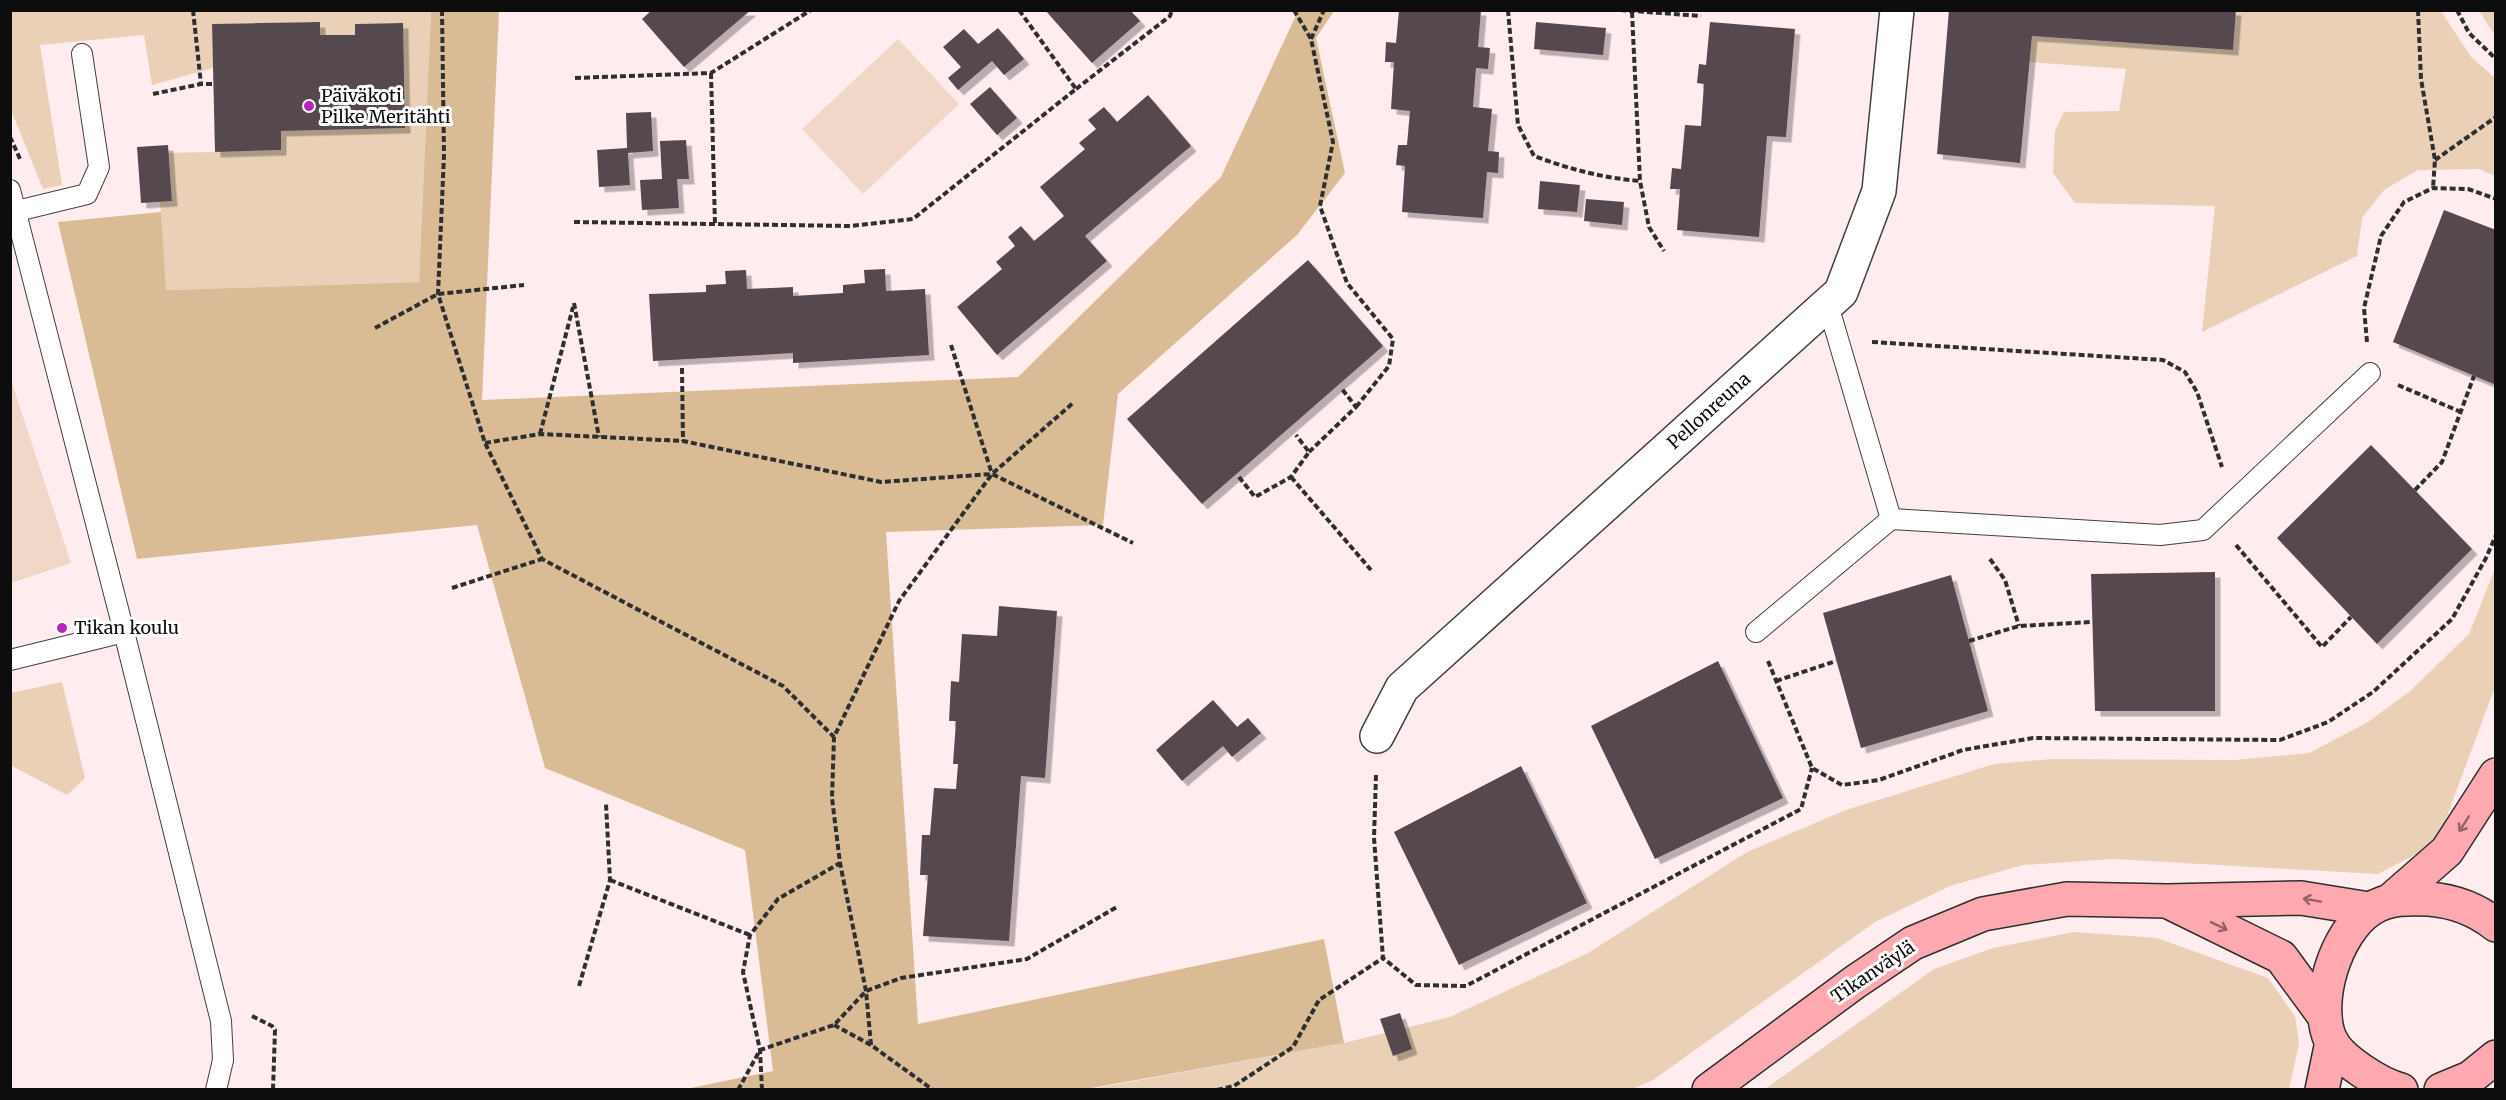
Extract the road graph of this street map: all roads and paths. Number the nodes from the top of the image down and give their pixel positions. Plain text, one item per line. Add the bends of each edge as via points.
1 (193, 10) edge
2 (442, 10) edge
3 (811, 10) edge
4 (1019, 10) edge
5 (1172, 10) edge
6 (1294, 10) edge
7 (1324, 10) edge
8 (1508, 10) edge
9 (1620, 10) edge
10 (1897, 10) edge
11 (2418, 10) edge
12 (2457, 10) edge
13 (1632, 12) junction
14 (1701, 16) dead end
15 (1311, 39) junction
16 (82, 54) dead end
17 (2496, 59) edge
18 (711, 73) junction
19 (575, 78) dead end
20 (201, 84) junction
21 (214, 84) dead end
22 (1076, 89) junction
23 (153, 94) dead end
24 (2496, 117) edge
25 (2435, 160) junction
26 (1640, 181) junction
27 (2433, 188) junction
28 (10, 190) edge
29 (2496, 199) edge
30 (17, 211) junction
31 (574, 222) dead end
32 (715, 224) junction
33 (1664, 251) dead end
34 (524, 285) dead end
35 (438, 294) junction
36 (1828, 305) junction
37 (375, 328) dead end
38 (1838, 340) junction
39 (951, 345) dead end
40 (682, 368) dead end
41 (2370, 373) junction
42 (2475, 376) dead end
43 (1342, 389) dead end
44 (1073, 403) dead end
45 (1356, 407) junction
46 (2461, 412) junction
47 (540, 434) junction
48 (1296, 435) dead end
49 (599, 437) junction
50 (683, 441) junction
51 (485, 443) junction
52 (1309, 452) junction
53 (992, 474) junction
54 (1239, 477) dead end
55 (1291, 477) junction
56 (2415, 490) dead end
57 (2233, 502) junction
58 (1891, 519) junction
59 (2214, 519) junction
60 (1966, 525) junction
61 (2496, 535) edge
62 (1133, 543) dead end
63 (542, 559) junction
64 (1371, 570) dead end
65 (452, 588) dead end
66 (2351, 617) dead end
67 (2091, 622) dead end
68 (2019, 626) junction
69 (124, 632) junction
70 (1755, 632) joint
71 (1969, 641) dead end
72 (10, 660) edge
73 (1836, 661) dead end
74 (1776, 681) junction
75 (1377, 736) joint
76 (834, 737) junction
77 (1812, 768) junction
78 (2496, 775) edge
79 (606, 804) dead end
80 (840, 863) junction
81 (610, 880) junction
82 (2167, 901) junction
83 (2380, 905) junction
84 (1118, 907) dead end
85 (2496, 925) edge
86 (750, 935) junction
87 (1383, 958) junction
88 (579, 986) dead end
89 (866, 991) junction
90 (834, 1025) junction
91 (2328, 1029) junction
92 (871, 1045) junction
93 (760, 1050) junction
94 (2496, 1057) edge
95 (2469, 1084) edge
96 (216, 1089) edge
97 (738, 1089) edge
98 (762, 1089) edge
99 (933, 1089) edge
100 (1217, 1089) edge
101 (1708, 1089) edge
102 (2322, 1089) edge
103 (2401, 1089) edge

1 - 20 path
2 - 35 path via 444,155
3 - 18 path
4 - 22 path
5 - 22 path via 1170,16
6 - 15 path
7 - 15 path
8 - 26 path via 1518,125 1534,156 1568,168
9 - 13 path
10 - 36 street, Pellonreuna via 1879,191 1841,292
11 - 25 path via 2421,79
12 - 17 path via 2469,33
13 - 14 path
13 - 26 path
15 - 45 path via 1333,142 1320,206 1347,283 1393,339 1389,366
16 - 30 lane via 99,167 87,194
18 - 19 path
18 - 32 path
20 - 21 path
20 - 23 path
22 - 32 path via 913,219 851,226
24 - 25 path
25 - 27 path
26 - 33 path via 1649,227
27 - 29 path via 2468,189
27 - 41 path via 2404,202 2381,236 2364,308
28 - 30 lane
30 - 69 lane
31 - 32 path
34 - 35 path
35 - 37 path
35 - 51 path
36 - 38 lane
36 - 75 street, Pellonreuna via 1402,688
38 - 57 path via 2163,360 2185,372 2197,392
38 - 58 lane
39 - 53 path
40 - 50 path
41 - 46 path
41 - 57 lane
42 - 46 path
43 - 45 path
44 - 53 path
45 - 52 path
46 - 56 path via 2442,462
47 - 49 path
47 - 49 path via 574,303
47 - 51 path
48 - 52 path
49 - 50 path
50 - 53 path via 881,482
51 - 63 path
52 - 55 path
53 - 62 path
53 - 76 path via 899,601
54 - 55 path via 1255,497
55 - 64 path
57 - 59 lane
58 - 60 lane
58 - 70 lane
59 - 60 lane via 2203,530 2160,535
59 - 66 path via 2322,647
60 - 68 path via 2005,580
61 - 77 path via 2452,619 2373,692 2328,722 2280,740 2033,738 1963,750 1879,780 1842,785
63 - 65 path
63 - 76 path via 783,686
67 - 68 path
68 - 71 path
69 - 72 lane
69 - 96 lane via 221,1021 223,1060
70 - 74 path
73 - 74 path
74 - 77 path
75 - 87 path via 1374,838
76 - 80 path via 832,798
77 - 87 path via 1801,809 1466,986 1416,986
78 -> 83 main road via 2447,851
79 - 81 path
80 - 86 path via 778,899
80 - 89 path
81 - 86 path
81 - 88 path
83 -> 82 main road, Tikanväylä via 2301,898
82 -> 91 main road, Tikanväylä via 2281,957
82 - 101 main road, Tikanväylä via 2067,899 1983,914 1913,943
83 - 85 main road, Tikanväylä via 2443,900 2480,913
83 - 91 main road via 2341,940 2330,971
84 - 89 path via 1027,960 901,978
86 - 93 path via 742,972
87 - 100 path via 1319,1000 1293,1047 1234,1086
89 - 90 path
89 - 92 path
90 - 92 path
90 - 93 path
91 - 102 main road
91 - 103 main road, Tikanväylä via 2355,1065 2377,1082
92 - 99 path
93 - 97 path
93 - 98 path
94 - 95 main road

